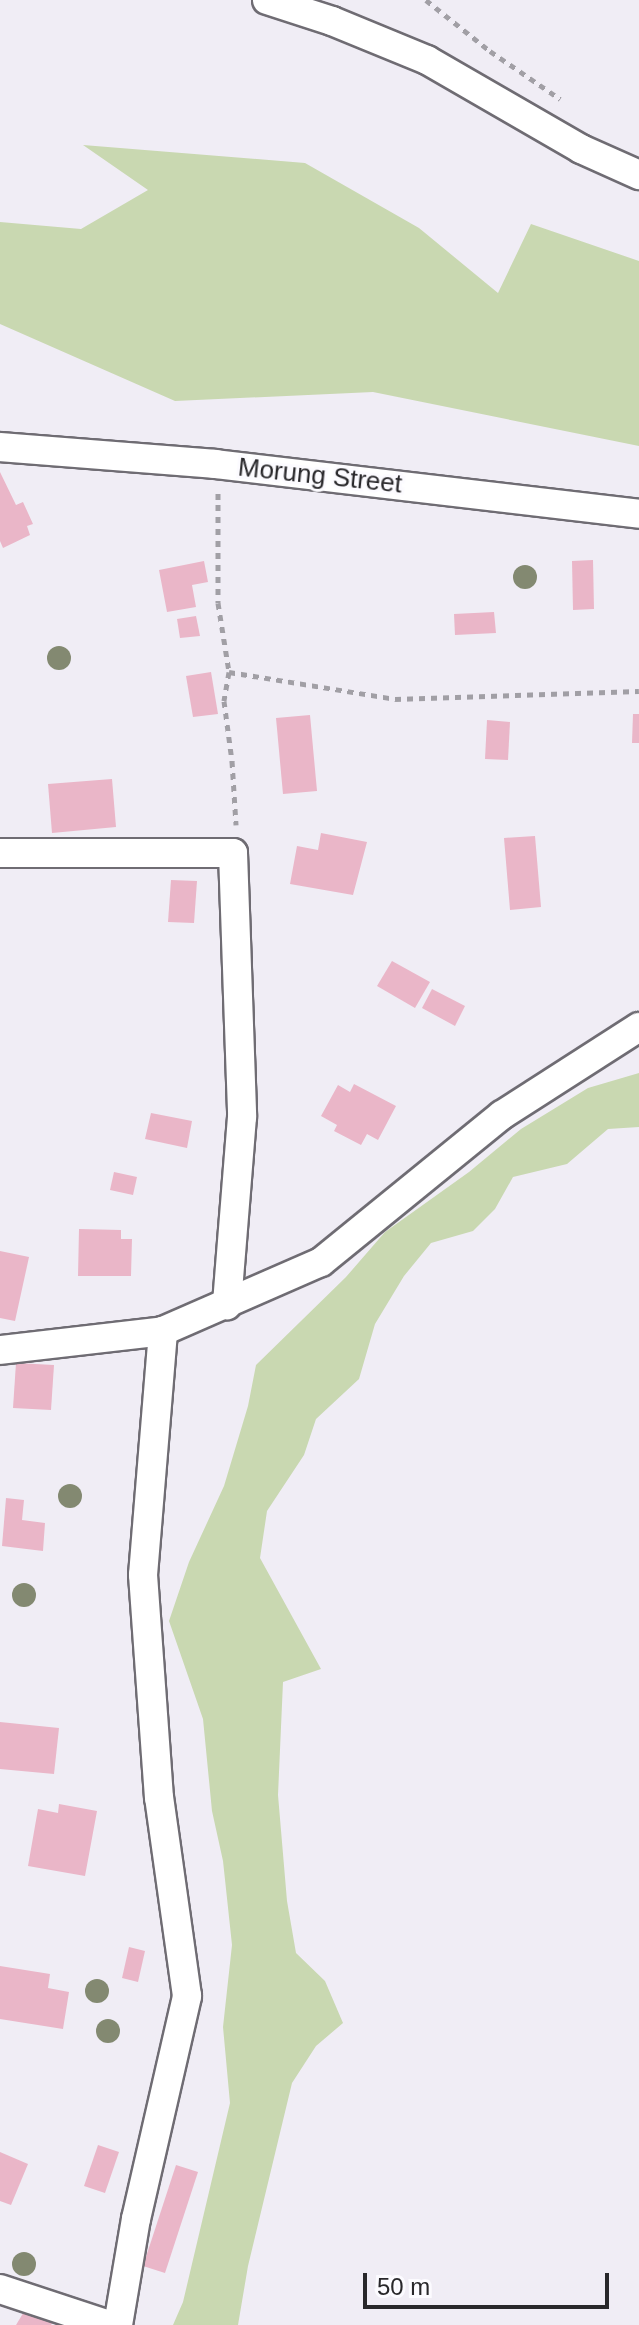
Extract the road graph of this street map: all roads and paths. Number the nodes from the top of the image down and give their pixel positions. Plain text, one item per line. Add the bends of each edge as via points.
1 (267, 0) edge
2 (426, 0) edge
3 (568, 106) dead end
4 (639, 175) edge
5 (0, 447) edge
6 (215, 464) junction
7 (639, 514) edge
8 (229, 672) junction
9 (639, 691) edge
10 (0, 853) edge
11 (233, 853) junction
12 (639, 1027) edge
13 (227, 1305) junction
14 (163, 1331) junction
15 (0, 1350) edge
16 (0, 2289) edge
17 (109, 2325) edge
18 (118, 2325) edge

1 - 4 street via 427,60 581,149
2 - 3 path
5 - 6 street, Morung Street
6 - 7 street, Morung Street
6 - 8 path via 218,603
8 - 9 path via 395,699
8 - 11 path via 224,701 236,818
10 - 11 street
11 - 13 street via 242,1117
12 - 13 street via 502,1115 321,1262
13 - 14 street
14 - 15 street
14 - 18 street via 143,1575 159,1798 187,1996 136,2219
16 - 17 street

